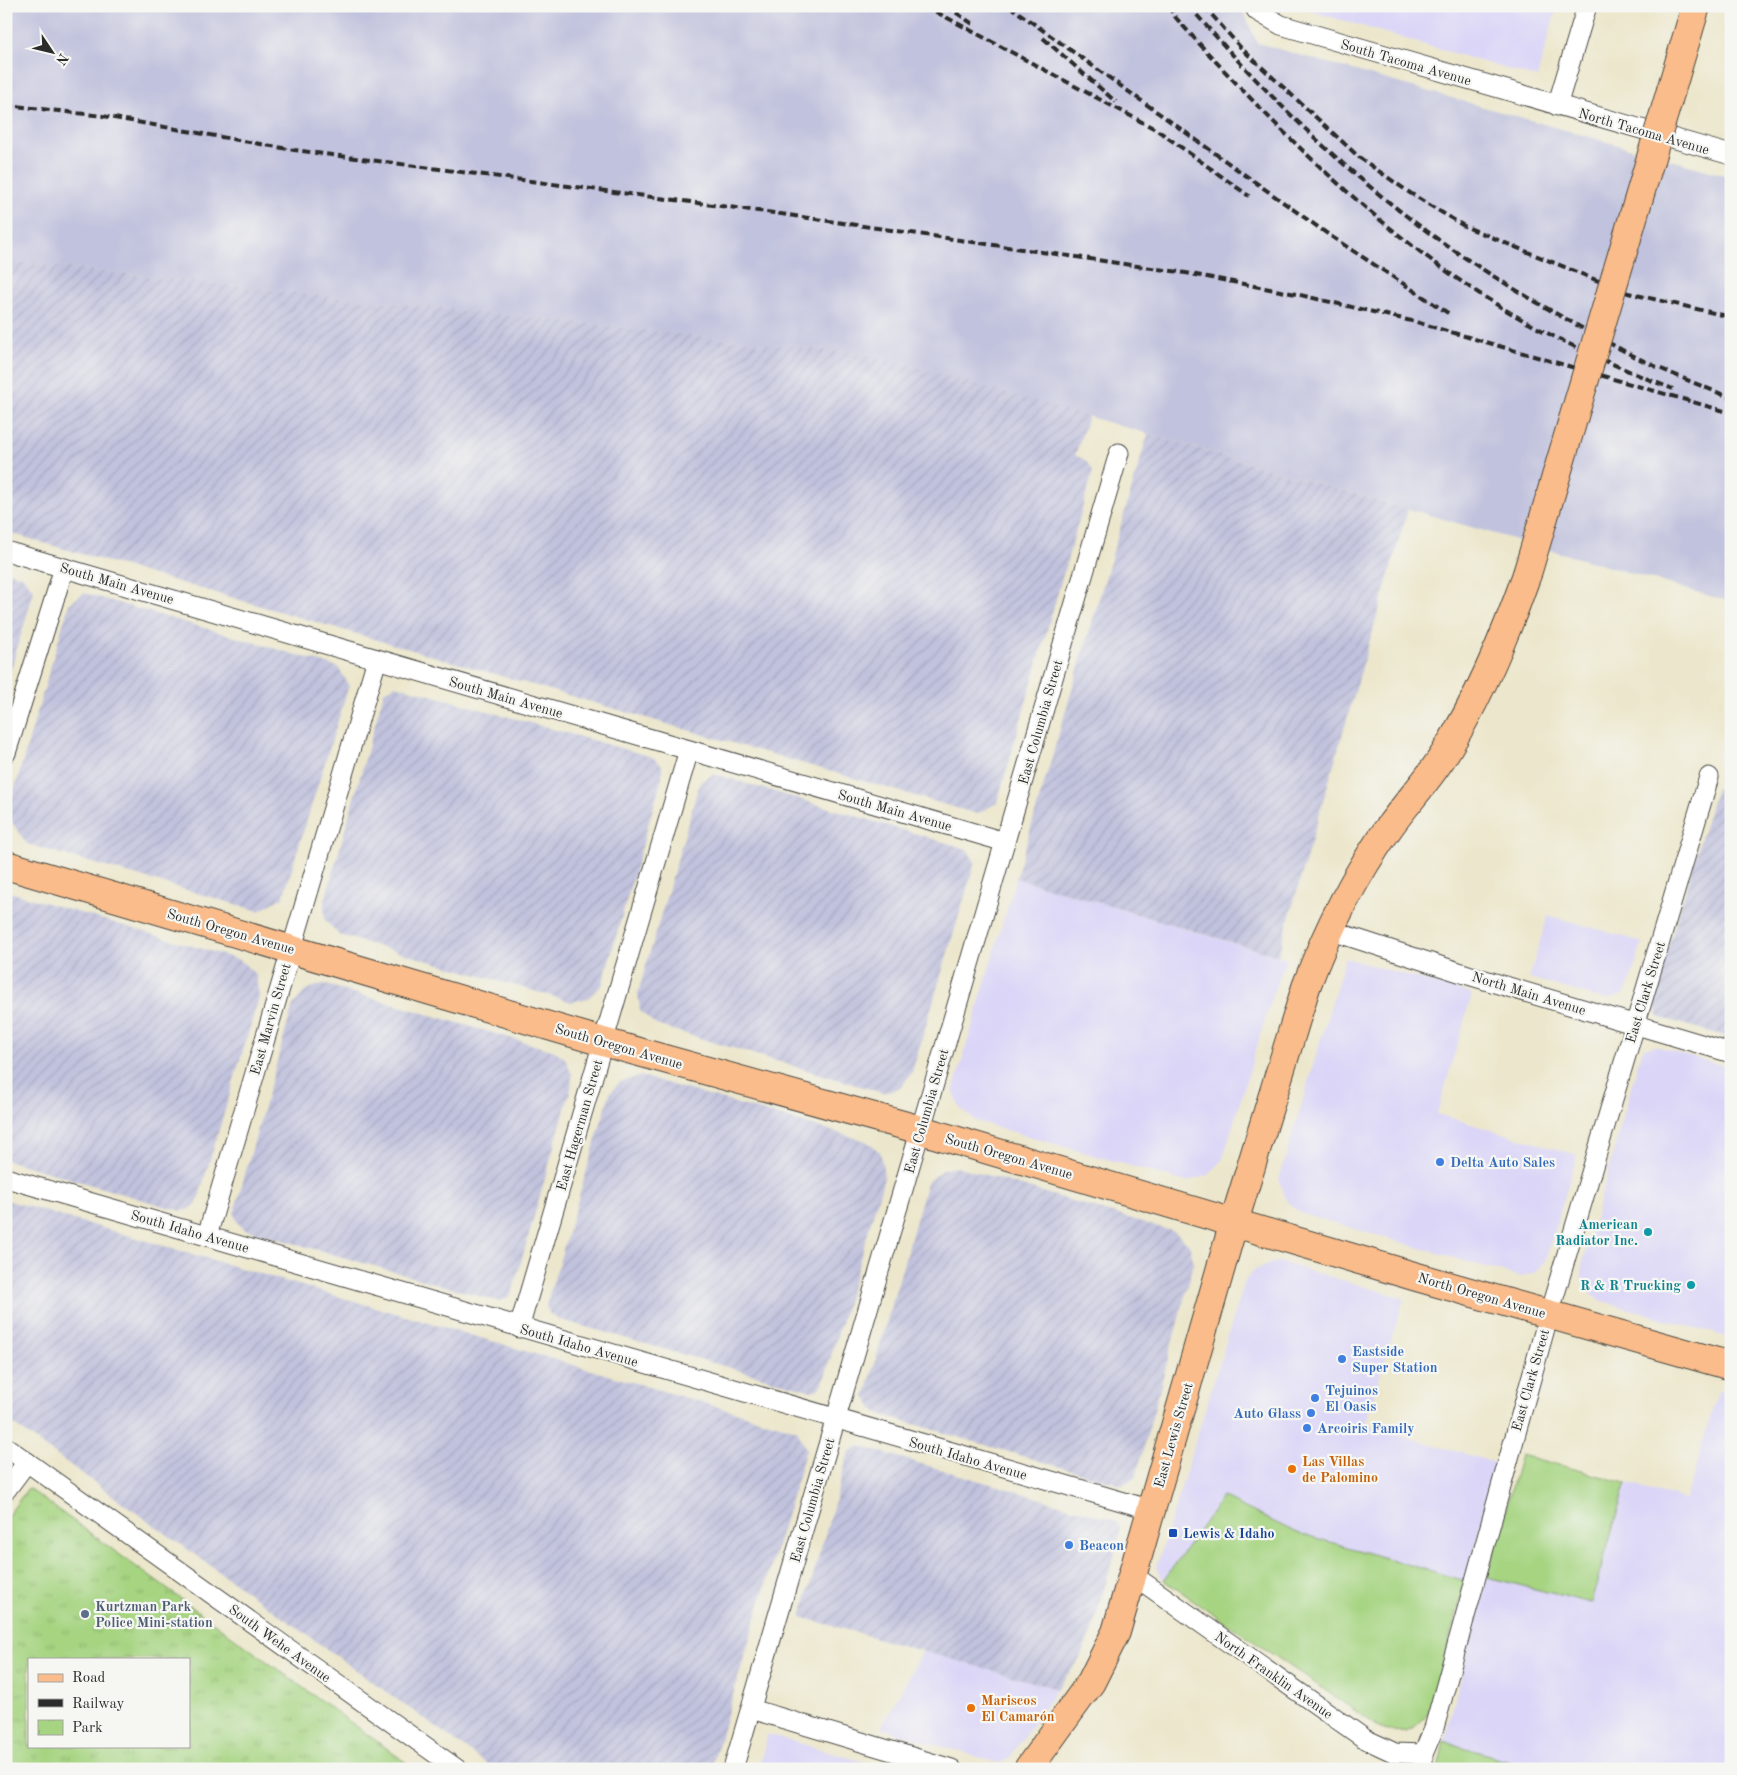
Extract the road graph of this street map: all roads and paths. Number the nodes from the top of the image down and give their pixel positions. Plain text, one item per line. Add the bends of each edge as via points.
1 (1587, 6) edge
2 (1696, 6) edge
3 (1256, 9) edge
4 (1557, 106) junction
5 (1731, 155) edge
6 (1119, 453) dead end
7 (6, 551) edge
8 (64, 568) junction
9 (377, 659) junction
10 (689, 750) junction
11 (6, 753) edge
12 (1709, 777) dead end
13 (1005, 842) junction
14 (6, 865) edge
15 (1329, 930) junction
16 (291, 948) junction
17 (1635, 1025) junction
18 (603, 1042) junction
19 (1731, 1053) edge
20 (921, 1130) junction
21 (6, 1178) edge
22 (1234, 1222) junction
23 (207, 1236) junction
24 (1549, 1314) junction
25 (519, 1328) junction
26 (1731, 1366) edge
27 (836, 1420) junction
28 (6, 1447) edge
29 (27, 1462) junction
30 (6, 1490) edge
31 (1152, 1510) junction
32 (1133, 1575) junction
33 (751, 1709) junction
34 (1423, 1762) edge
35 (457, 1769) edge
36 (734, 1769) edge
37 (952, 1769) edge
38 (1028, 1769) edge

1 - 4 street
2 - 15 main road, East Lewis Street, bridge via 1528,574 1506,635 1444,756 1371,855
3 - 4 street, South Tacoma Avenue via 1281,25
4 - 5 street, North Tacoma Avenue
6 - 13 street, East Columbia Street
7 - 8 street, South Main Avenue
8 - 9 street, South Main Avenue
8 - 11 street
9 - 10 street, South Main Avenue
9 - 16 street, East Marvin Street
10 - 13 street, South Main Avenue
10 - 18 street, East Hagerman Street
12 - 17 street, East Clark Street
13 - 20 street, East Columbia Street
14 - 16 main road, South Oregon Avenue
15 - 17 street, North Main Avenue
15 - 22 main road, East Lewis Street via 1306,987
16 - 18 main road, South Oregon Avenue
16 - 23 street, East Marvin Street
17 - 19 street, North Main Avenue
17 - 24 street, East Clark Street
18 - 20 main road, South Oregon Avenue
18 - 25 street, East Hagerman Street
20 - 22 main road, South Oregon Avenue
20 - 27 street, East Columbia Street
21 - 23 street, South Idaho Avenue
22 - 24 main road, North Oregon Avenue
22 - 31 main road, East Lewis Street
23 - 25 street, South Idaho Avenue
24 - 26 main road, North Oregon Avenue
24 - 34 street, East Clark Street
25 - 27 street, South Idaho Avenue
27 - 31 street, South Idaho Avenue
27 - 33 street, East Columbia Street
28 - 29 street, South Wehe Avenue
29 - 30 street
29 - 35 street, South Wehe Avenue
31 - 32 main road, East Lewis Street
32 - 34 street, North Franklin Avenue via 1365,1739
32 - 38 main road, East Lewis Street via 1116,1632 1102,1663
33 - 36 street, East Columbia Street
33 - 37 street

